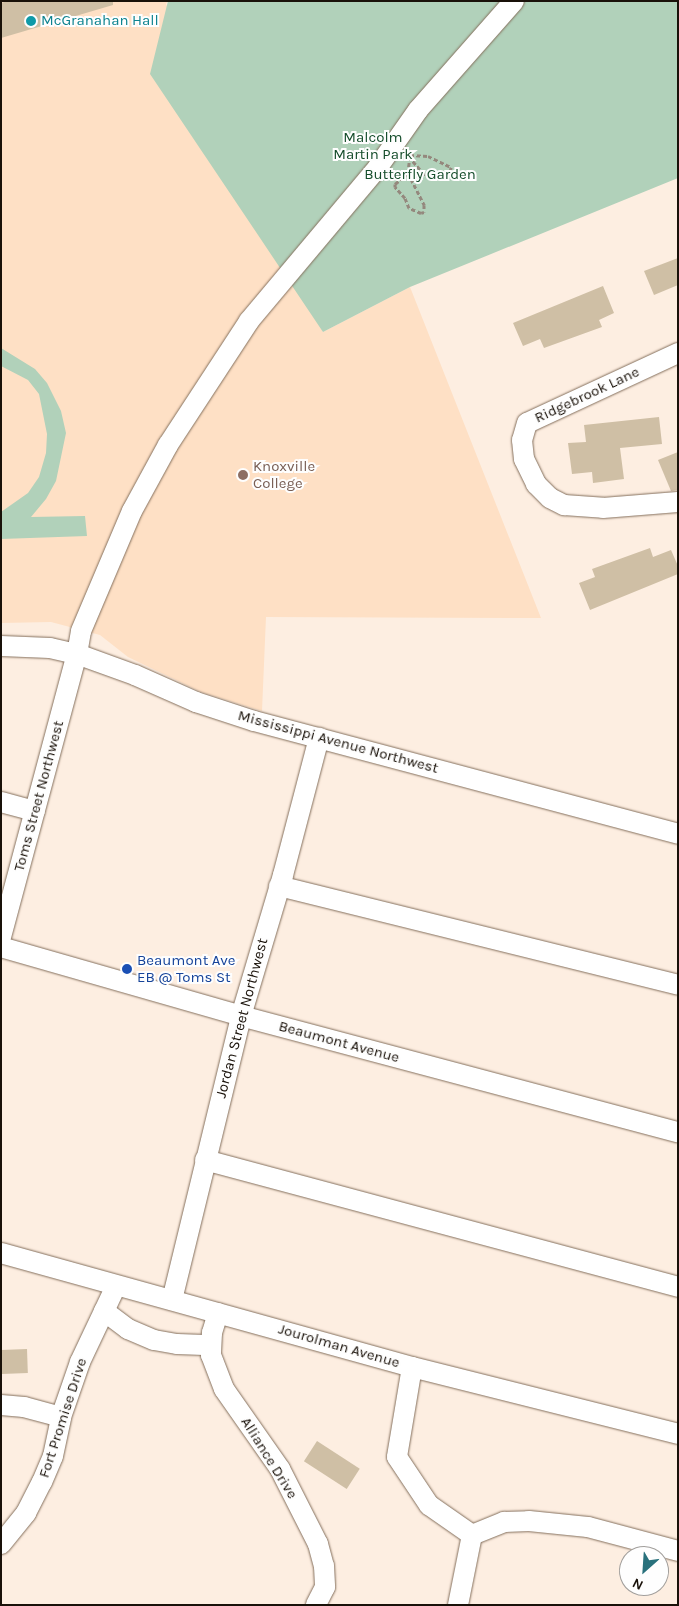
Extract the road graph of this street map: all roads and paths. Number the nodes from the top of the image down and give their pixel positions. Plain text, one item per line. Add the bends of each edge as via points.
1 (514, 1) edge
2 (399, 135) junction
3 (410, 157) junction
4 (408, 172) junction
5 (424, 174) junction
6 (410, 178) junction
7 (678, 353) edge
8 (678, 502) edge
9 (1, 646) edge
10 (77, 654) junction
11 (319, 738) junction
12 (1, 802) edge
13 (35, 811) junction
14 (678, 834) edge
15 (279, 886) junction
16 (1, 937) edge
17 (1, 947) edge
18 (678, 985) edge
19 (241, 1016) junction
20 (678, 1132) edge
21 (206, 1160) junction
22 (1, 1253) edge
23 (116, 1286) junction
24 (678, 1287) edge
25 (172, 1300) junction
26 (104, 1311) junction
27 (218, 1312) junction
28 (211, 1345) junction
29 (412, 1367) junction
30 (1, 1405) edge
31 (61, 1416) junction
32 (678, 1434) edge
33 (472, 1535) junction
34 (1, 1544) edge
35 (678, 1551) edge
36 (316, 1605) edge
37 (458, 1605) edge

1 - 2 street, Toms Street Northwest
2 - 3 path via 407,145
2 - 10 street, Toms Street Northwest via 378,167 249,321 168,445 132,511 81,631
3 - 4 path
3 - 5 path
3 - 5 path via 428,156 451,167 450,173 444,177
4 - 6 path
4 - 6 path via 395,187 409,208 424,212 424,205
5 - 6 path
7 - 8 street, Ridgebrook Lane via 527,422 522,440 524,459 536,484 550,498 564,504 602,508
9 - 10 street, Mississippi Avenue Northwest via 50,648
10 - 11 street, Mississippi Avenue Northwest via 196,702
10 - 13 street, Toms Street Northwest
11 - 14 street, Mississippi Avenue Northwest
11 - 15 street, Jordan Street Northwest
12 - 13 street
13 - 16 street, Toms Street Northwest
15 - 18 street
15 - 19 street, Jordan Street Northwest
17 - 19 street, Beaumont Avenue
19 - 20 street, Beaumont Avenue
19 - 21 street, Jordan Street Northwest
21 - 24 street
21 - 25 street, Jordan Street Northwest
22 - 23 street, Jourolman Avenue
23 - 25 street, Jourolman Avenue
23 - 26 street, Fort Promise Drive
25 - 27 street, Jourolman Avenue
26 - 28 street via 128,1329 154,1340
26 - 31 street, Fort Promise Drive via 80,1362
27 - 28 street, Alliance Drive
27 - 29 street, Jourolman Avenue
28 - 36 street, Alliance Drive via 211,1355 224,1388 280,1469 318,1544 325,1587
29 - 32 street, Jourolman Avenue
29 - 33 street via 396,1457 429,1505
30 - 31 street
31 - 34 street, Fort Promise Drive via 53,1456 42,1482 26,1513
33 - 35 street via 504,1522 529,1521 588,1527
33 - 37 street

